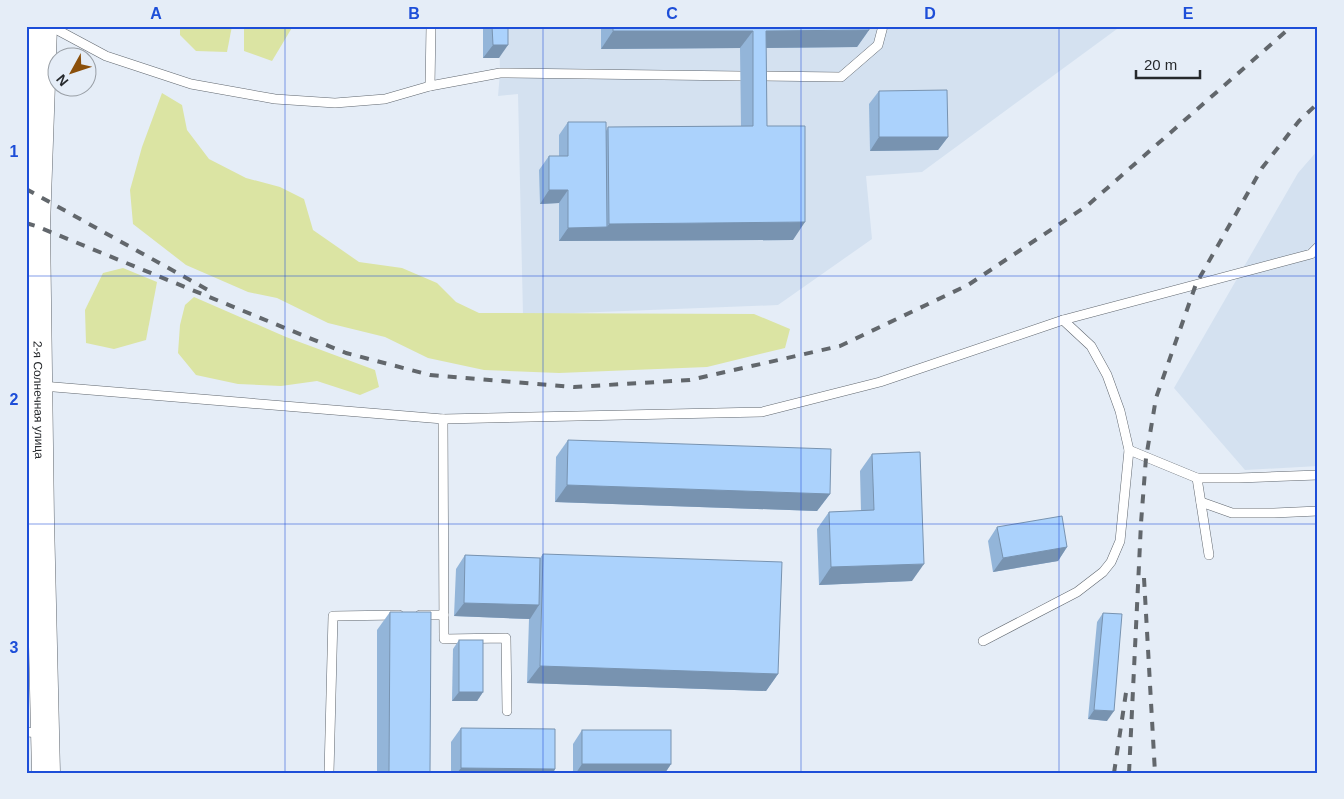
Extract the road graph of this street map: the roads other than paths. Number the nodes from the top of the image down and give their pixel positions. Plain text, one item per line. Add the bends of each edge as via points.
1 (43, 26) edge
2 (50, 26) edge
3 (431, 26) edge
4 (883, 26) edge
5 (741, 76) dead end
6 (754, 76) edge
7 (430, 86) junction
8 (1318, 247) edge
9 (1063, 320) junction
10 (39, 386) junction
11 (443, 419) junction
12 (1129, 450) junction
13 (1318, 475) edge
14 (1196, 478) junction
15 (1200, 502) junction
16 (1318, 511) edge
17 (1209, 555) dead end
18 (444, 615) junction
19 (983, 641) dead end
20 (507, 710) dead end
21 (36, 732) edge
22 (46, 773) edge
23 (329, 773) edge

1 - 10 main road, 2-я Солнечная улица via 36,226
2 - 7 lane via 106,56 182,81 275,99 335,103 385,99
3 - 7 lane
4 - 6 lane via 878,45 841,77
5 - 7 lane via 500,73
8 - 9 lane via 1311,254
9 - 11 lane via 880,382 762,412
9 - 12 lane via 1091,346 1107,375
10 - 11 lane
10 - 21 main road, 2-я Солнечная улица
11 - 18 lane
12 - 14 lane
12 - 19 lane via 1120,540 1111,562 1077,592
13 - 14 lane
14 - 15 lane
15 - 16 lane via 1232,513
15 - 17 lane
18 - 20 lane via 444,638 506,638
18 - 23 lane via 334,616
21 - 22 main road, 2-я Солнечная улица

